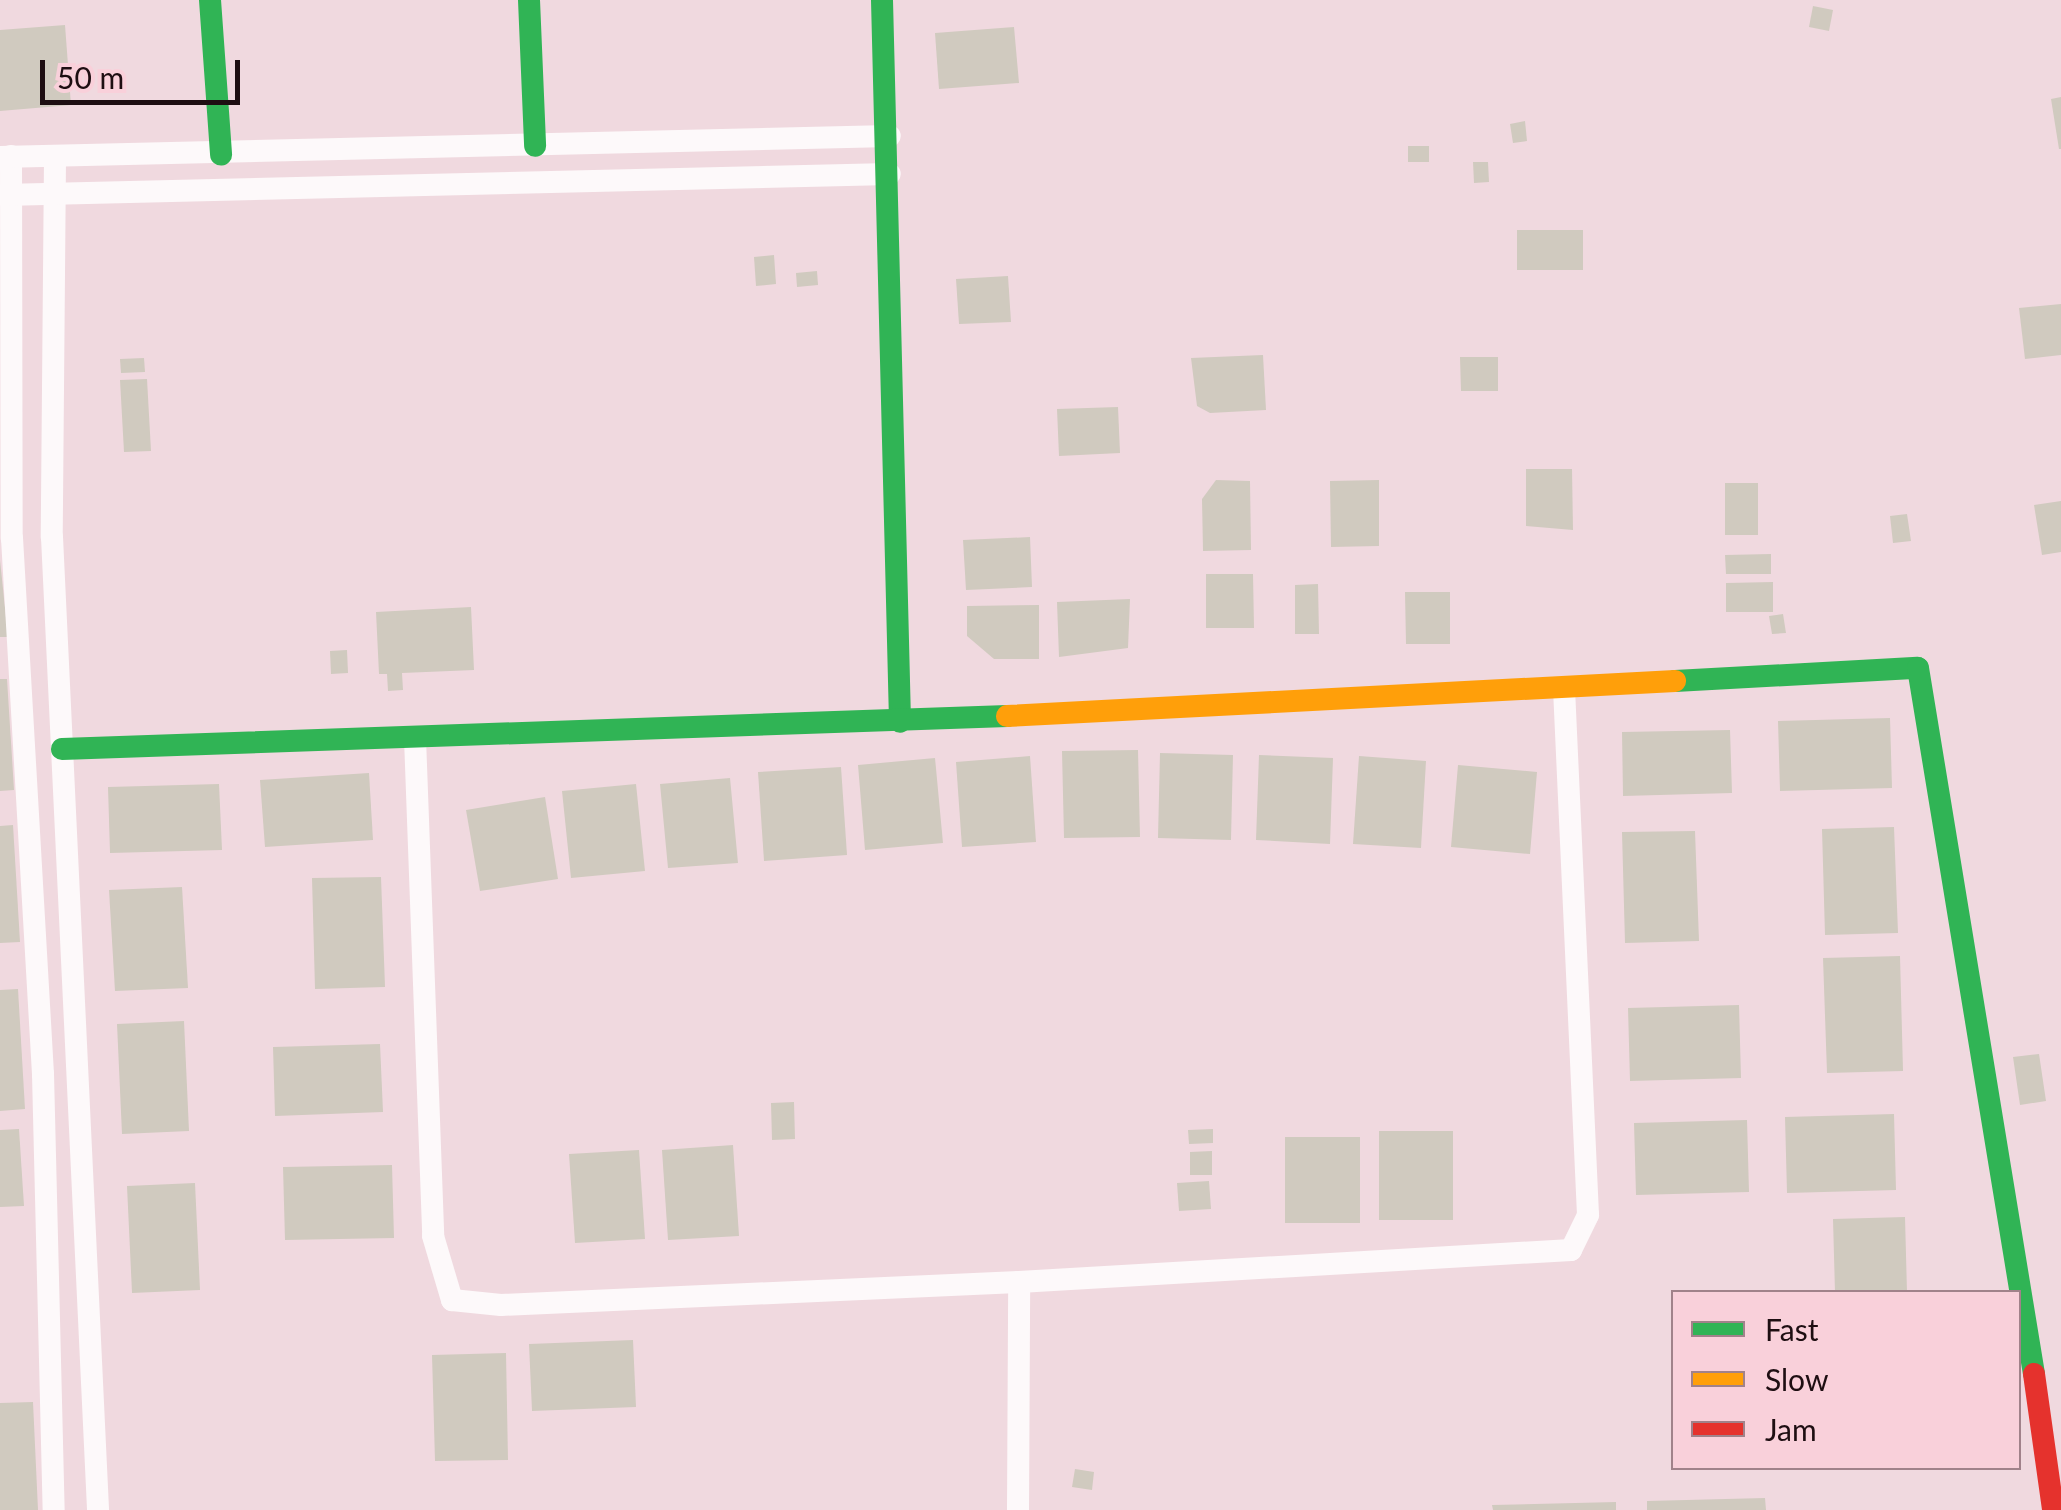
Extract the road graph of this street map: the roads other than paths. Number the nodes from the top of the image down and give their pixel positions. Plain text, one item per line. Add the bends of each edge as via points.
1 (210, 0) edge
2 (529, 0) edge
3 (882, 0) edge
4 (890, 136) junction
5 (535, 146) junction
6 (221, 154) junction
7 (6, 157) edge
8 (55, 159) junction
9 (890, 174) junction
10 (7, 195) edge
11 (54, 196) junction
12 (52, 537) junction
13 (6, 538) edge
14 (1564, 688) junction
15 (900, 722) junction
16 (414, 738) junction
17 (62, 748) junction
18 (1019, 1282) junction
19 (54, 1510) edge
20 (98, 1510) edge
21 (1018, 1510) edge
22 (2052, 1510) edge

1 - 6 street
2 - 5 street
3 - 4 street
4 - 5 street
4 - 9 street
5 - 6 street
6 - 8 street
7 - 8 street
7 - 10 street
8 - 11 street
9 - 11 street
9 - 15 street
10 - 11 street
10 - 13 street
11 - 12 street
12 - 13 street
12 - 17 street
13 - 19 street via 43,1074
14 - 15 street
14 - 18 street via 1588,1215 1571,1250
14 - 22 street via 1918,668 2020,1269
15 - 16 street
16 - 17 street
16 - 18 street via 433,1236 452,1300 501,1304
17 - 20 street
18 - 21 street

